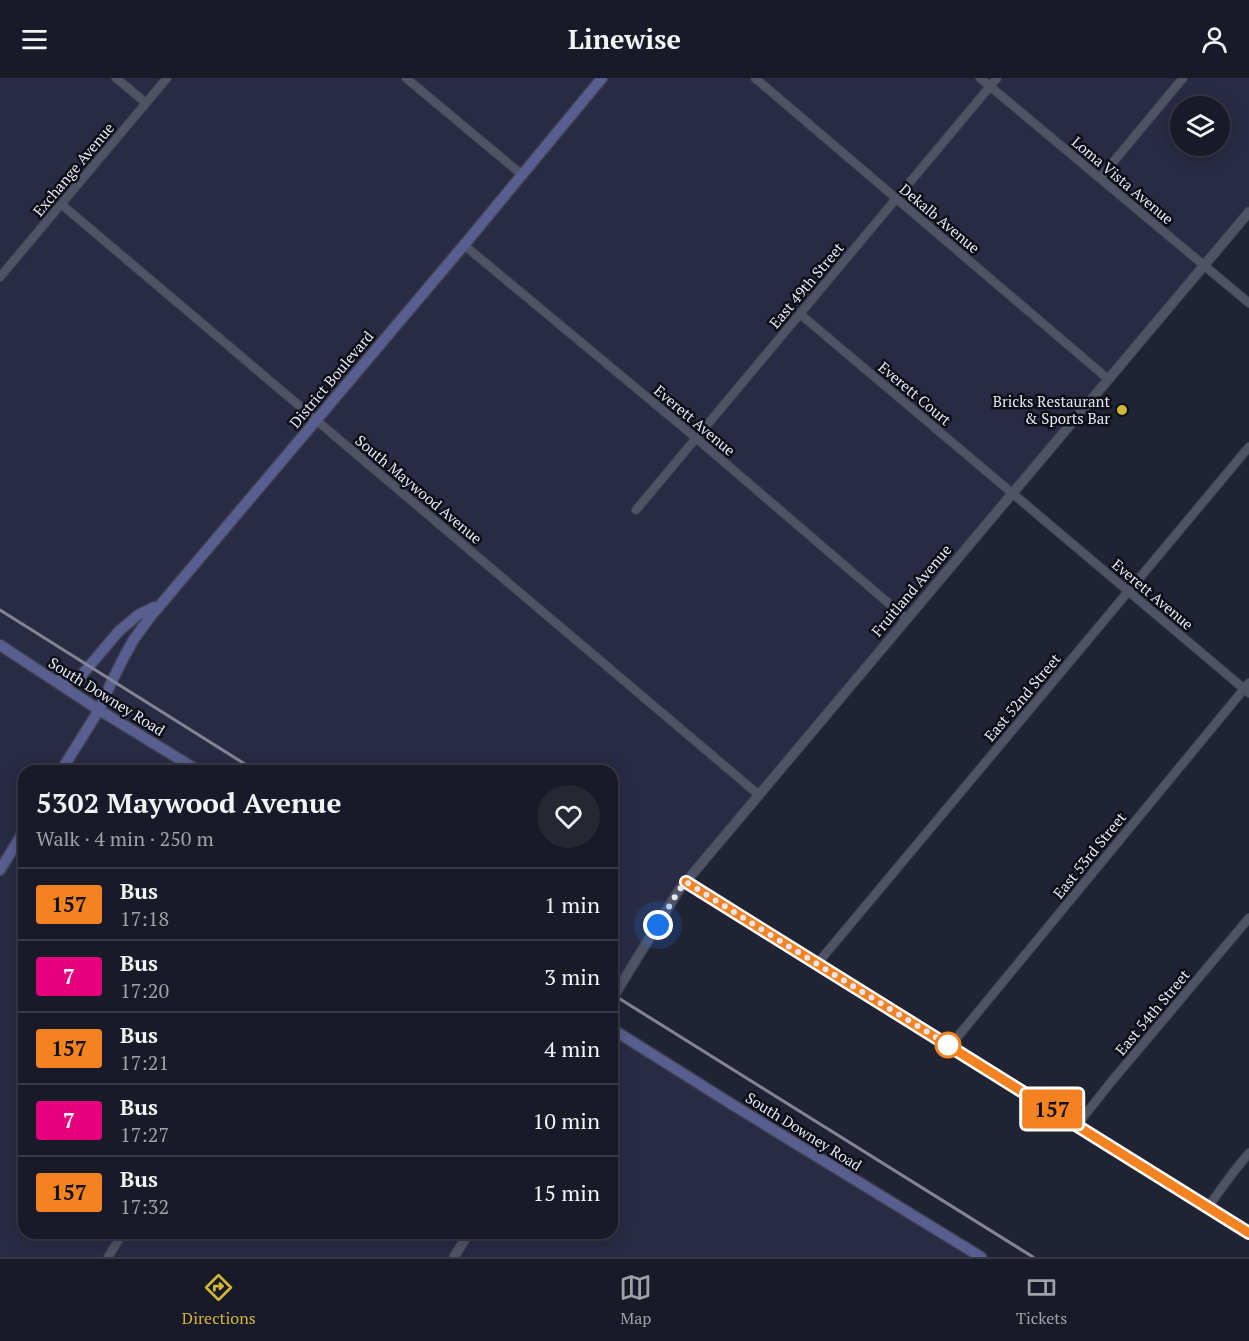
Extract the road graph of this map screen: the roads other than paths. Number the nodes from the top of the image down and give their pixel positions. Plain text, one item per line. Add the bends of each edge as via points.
1 (116, 78) edge
2 (167, 78) edge
3 (406, 78) edge
4 (602, 78) edge
5 (755, 78) edge
6 (980, 78) edge
7 (997, 78) edge
8 (1183, 78) edge
9 (990, 87) junction
10 (146, 103) junction
11 (521, 174) junction
12 (1100, 178) junction
13 (896, 199) junction
14 (61, 204) junction
15 (1249, 212) edge
16 (464, 245) junction
17 (1204, 265) junction
18 (0, 277) edge
19 (1249, 303) edge
20 (800, 314) junction
21 (1108, 379) junction
22 (316, 420) junction
23 (696, 438) junction
24 (1249, 447) edge
25 (1013, 493) junction
26 (636, 510) dead end
27 (1129, 591) junction
28 (160, 604) junction
29 (907, 619) junction
30 (0, 645) edge
31 (54, 680) junction
32 (1247, 688) edge
33 (99, 710) junction
34 (66, 765) edge
35 (189, 765) edge
36 (759, 795) junction
37 (18, 841) edge
38 (0, 870) edge
39 (686, 882) junction
40 (1249, 918) edge
41 (817, 964) junction
42 (618, 989) edge
43 (618, 1033) edge
44 (950, 1046) junction
45 (1077, 1125) junction
46 (1249, 1153) edge
47 (1208, 1207) junction
48 (1249, 1233) edge
49 (119, 1239) edge
50 (465, 1239) edge
51 (108, 1257) edge
52 (454, 1257) edge
53 (981, 1257) edge

1 - 10 street
2 - 10 street, Exchange Avenue
3 - 11 street
4 - 11 main road, District Boulevard
5 - 13 street, Dekalb Avenue
6 - 9 street, Loma Vista Avenue
7 - 9 street, East 49th Street
8 - 12 street
9 - 12 street, Loma Vista Avenue
9 - 13 street, East 49th Street
10 - 14 street, Exchange Avenue
11 - 16 main road, District Boulevard
12 - 17 street, Loma Vista Avenue
13 - 20 street, East 49th Street
13 - 21 street, Dekalb Avenue
14 - 18 street, Exchange Avenue
14 - 22 street, South Maywood Avenue
15 - 17 street, Fruitland Avenue
16 - 22 main road, District Boulevard
16 - 23 street, Everett Avenue
17 - 19 street, Loma Vista Avenue
17 - 21 street, Fruitland Avenue
20 - 23 street, East 49th Street
20 - 25 street, Everett Court
21 - 25 street, Fruitland Avenue
22 - 28 main road, District Boulevard
22 - 36 street, South Maywood Avenue
23 - 26 street, East 49th Street
23 - 29 street, Everett Avenue
24 - 27 street, East 52nd Street
25 - 27 street, Everett Avenue
25 - 29 street, Fruitland Avenue
27 - 32 street, Everett Avenue
27 - 41 street, East 52nd Street
28 - 31 main road via 119,631 80,677
28 - 33 main road, District Boulevard via 134,639
29 - 36 street, Fruitland Avenue
30 - 31 main road, South Downey Road
31 - 33 main road, South Downey Road
32 - 44 street, East 53rd Street
33 - 34 main road, District Boulevard
33 - 35 main road, South Downey Road
36 - 39 street, Fruitland Avenue
37 - 38 main road
39 - 41 street
39 - 42 street, Fruitland Avenue
40 - 45 street, East 54th Street
41 - 44 street
43 - 53 main road, South Downey Road
44 - 45 street
45 - 47 street
46 - 47 street
47 - 48 street
49 - 51 street
50 - 52 street

